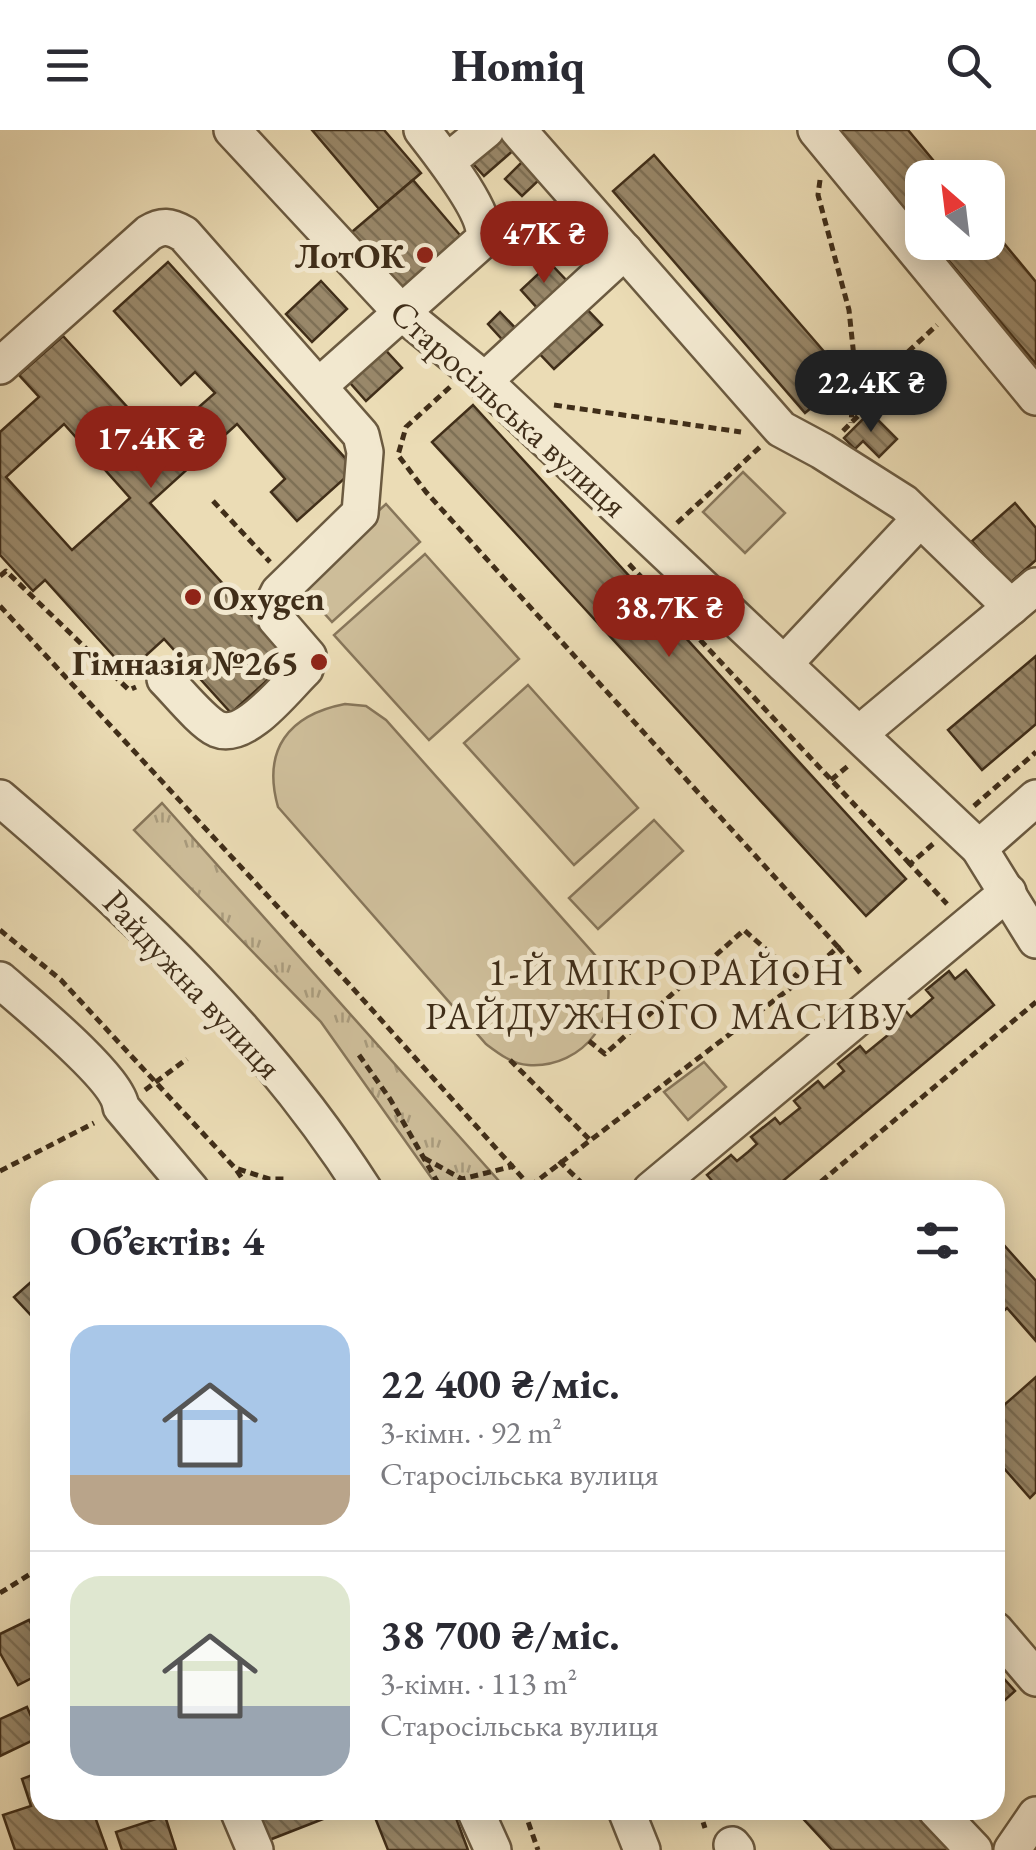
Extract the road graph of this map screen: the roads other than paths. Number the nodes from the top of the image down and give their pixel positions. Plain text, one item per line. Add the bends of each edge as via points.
1 (232, 130) edge
2 (422, 130) edge
3 (486, 130) edge
4 (518, 130) edge
5 (820, 135) edge
6 (447, 162) junction
7 (624, 251) junction
8 (401, 312) junction
9 (0, 366) edge
10 (477, 375) junction
11 (318, 386) junction
12 (1036, 397) edge
13 (920, 519) junction
14 (1023, 596) edge
15 (784, 664) junction
16 (165, 679) road end
17 (859, 734) junction
18 (0, 798) edge
19 (1036, 798) edge
20 (979, 848) junction
21 (1008, 892) junction
22 (1036, 940) edge
23 (0, 980) edge
24 (183, 1180) edge
25 (358, 1180) edge
26 (663, 1180) edge
27 (1005, 1642) edge
28 (1036, 1678) edge
29 (1036, 1815) edge
30 (242, 1820) edge
31 (480, 1820) edge
32 (630, 1820) edge
33 (946, 1820) edge
34 (256, 1850) edge
35 (493, 1850) edge
36 (642, 1850) edge
37 (974, 1850) edge
38 (1012, 1850) edge

1 - 8 street, Старосільська вулиця
2 - 6 street
3 - 6 street
4 - 7 street
5 - 12 street
6 - 8 street via 484,239
7 - 10 street
7 - 13 street via 781,429
8 - 10 street, Старосільська вулиця
8 - 11 street
9 - 11 street via 149,233 172,227
10 - 15 street, Старосільська вулиця
11 - 16 street via 361,435 363,506 274,599 273,613 304,650 305,669 250,723 233,730 214,728
13 - 14 street
13 - 15 street
14 - 17 street
15 - 17 street, Старосільська вулиця
17 - 20 street, Старосільська вулиця
18 - 25 street, Райдужна вулиця via 105,887 222,1006
19 - 20 street
20 - 21 street, Старосільська вулиця
21 - 22 street, Старосільська вулиця
21 - 26 street
23 - 24 street via 107,1081
27 - 28 street
29 - 38 street
30 - 34 street
31 - 35 street
32 - 36 street
33 - 37 street

